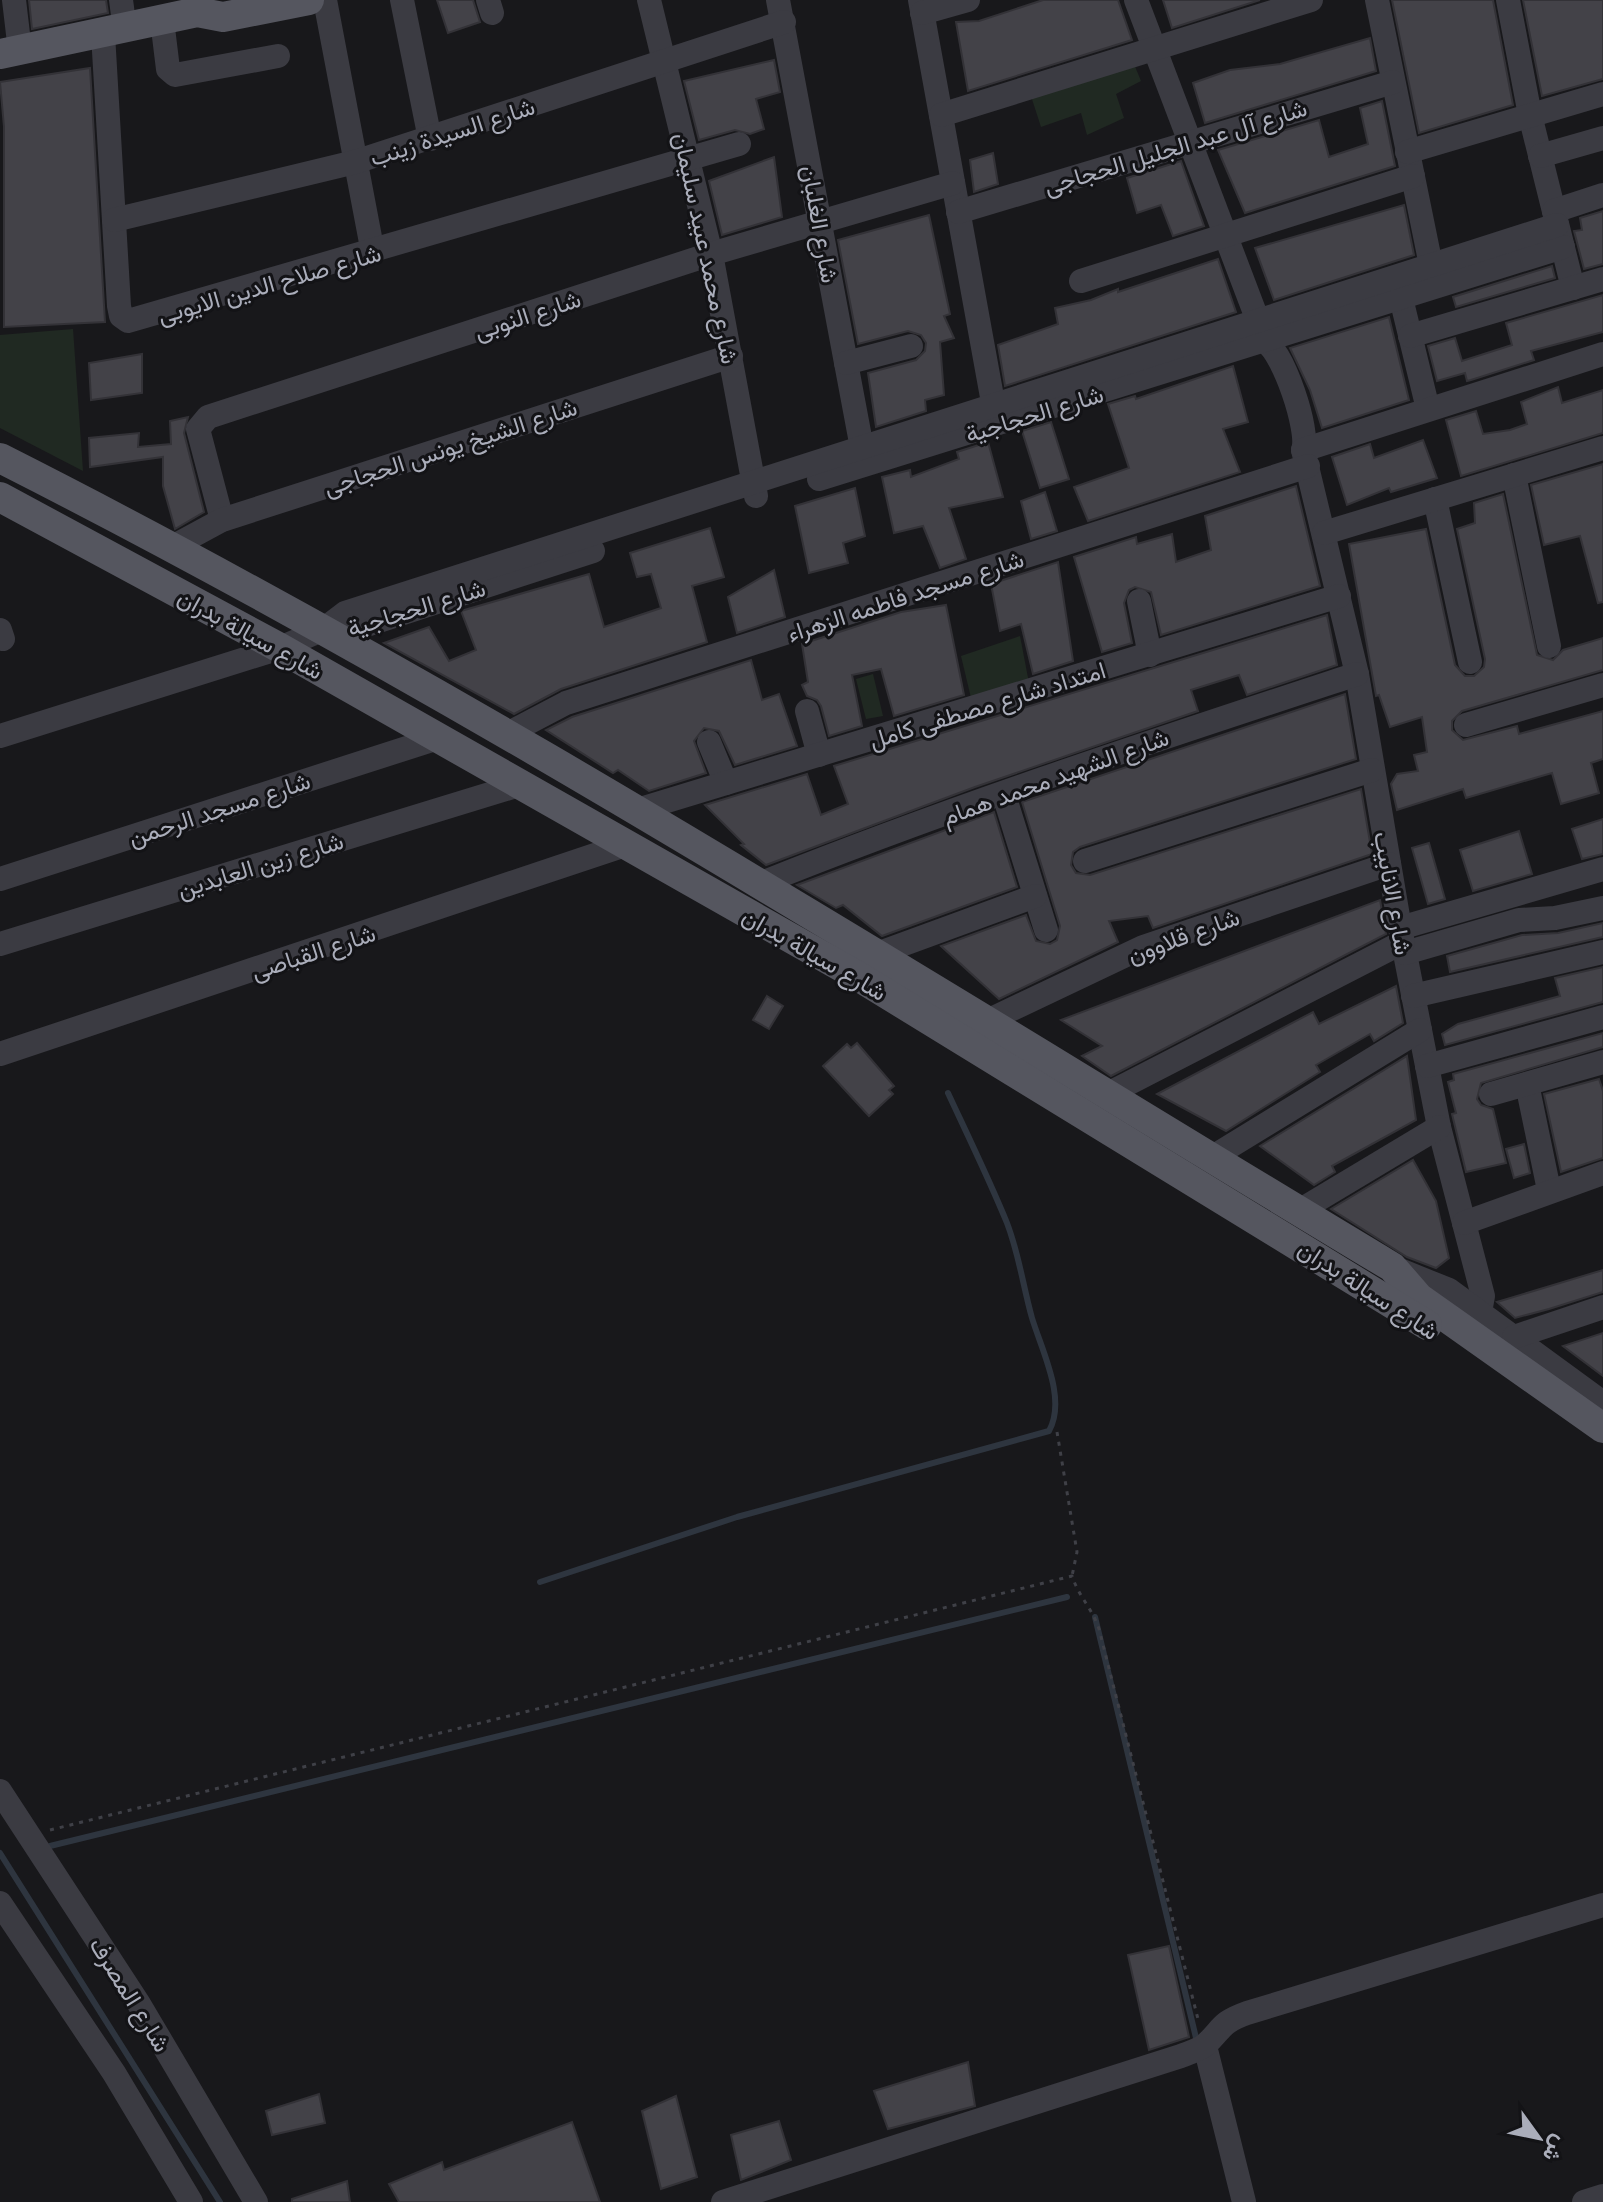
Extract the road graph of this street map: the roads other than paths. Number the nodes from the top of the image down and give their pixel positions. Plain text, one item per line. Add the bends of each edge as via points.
1 (14, 0) edge
2 (402, 0) edge
3 (649, 0) edge
4 (968, 0) edge
5 (1136, 0) edge
6 (1311, 0) edge
7 (1377, 0) edge
8 (1508, 0) edge
9 (306, 1) edge
10 (200, 4) edge
11 (921, 6) edge
12 (781, 11) edge
13 (162, 20) junction
14 (117, 21) edge
15 (1154, 47) junction
16 (10, 52) edge
17 (278, 56) dead end
18 (666, 62) junction
19 (1393, 82) junction
20 (1603, 94) edge
21 (941, 115) junction
22 (1530, 115) junction
23 (1603, 138) edge
24 (430, 139) junction
25 (1190, 142) junction
26 (739, 144) dead end
27 (1407, 152) junction
28 (1540, 156) junction
29 (690, 161) junction
30 (355, 162) junction
31 (1413, 176) junction
32 (953, 183) junction
33 (1603, 195) edge
34 (958, 212) junction
35 (114, 220) junction
36 (821, 222) junction
37 (1558, 228) junction
38 (1226, 236) junction
39 (373, 253) junction
40 (711, 254) junction
41 (1433, 276) junction
42 (1603, 279) edge
43 (1081, 281) dead end
44 (1573, 288) junction
45 (1401, 298) junction
46 (1262, 331) junction
47 (1410, 336) junction
48 (911, 346) dead end
49 (1603, 354) edge
50 (731, 356) junction
51 (846, 363) junction
52 (1428, 409) junction
53 (995, 415) junction
54 (862, 448) junction
55 (1603, 448) edge
56 (0, 458) edge
57 (1306, 458) junction
58 (1514, 475) junction
59 (755, 491) junction
60 (1435, 499) junction
61 (2, 501) edge
62 (222, 520) junction
63 (1324, 533) junction
64 (174, 546) junction
65 (1339, 596) junction
66 (1139, 601) dead end
67 (324, 629) junction
68 (1549, 646) dead end
69 (280, 648) junction
70 (1150, 655) junction
71 (1470, 662) dead end
72 (1357, 674) junction
73 (1603, 685) edge
74 (807, 711) dead end
75 (1466, 725) dead end
76 (507, 734) junction
77 (0, 736) edge
78 (438, 738) junction
79 (709, 742) dead end
80 (819, 755) junction
81 (1372, 770) junction
82 (726, 783) junction
83 (519, 785) junction
84 (1004, 795) junction
85 (634, 811) junction
86 (625, 845) junction
87 (1085, 861) dead end
88 (1389, 864) junction
89 (1603, 869) edge
90 (0, 879) edge
91 (757, 885) junction
92 (1035, 896) junction
93 (1603, 908) edge
94 (1046, 930) dead end
95 (1402, 941) junction
96 (0, 944) edge
97 (1603, 952) edge
98 (874, 955) junction
99 (1413, 996) junction
100 (1603, 1017) edge
101 (985, 1022) junction
102 (1420, 1030) junction
103 (0, 1054) edge
104 (1603, 1062) edge
105 (1427, 1066) junction
106 (1527, 1084) junction
107 (1491, 1094) dead end
108 (1106, 1095) junction
109 (1439, 1127) junction
110 (1148, 1135) junction
111 (1211, 1158) junction
112 (1603, 1173) edge
113 (1549, 1190) junction
114 (1299, 1211) junction
115 (1464, 1223) junction
116 (1603, 1307) edge
117 (1474, 1322) junction
118 (1514, 1337) junction
119 (1593, 1385) edge
120 (1603, 1403) edge
121 (1603, 1428) edge
122 (1603, 1452) edge
123 (0, 1791) edge
124 (0, 1903) edge
125 (1603, 1905) edge
126 (1205, 2046) junction
127 (1603, 2196) edge
128 (191, 2202) edge
129 (256, 2202) edge
130 (723, 2202) edge
131 (1244, 2202) edge
132 (1584, 2202) edge

1 - 16 street
2 - 24 street
3 - 18 street, شارع محمد عبيد سليمان
4 - 11 street
5 - 15 street, شارع الانابيب
6 - 15 street
7 - 19 street
8 - 22 street
9 - 10 main road via 223,17
9 - 30 street
10 - 13 main road
11 - 21 street
12 - 18 street, شارع السيدة زينب
12 - 36 street, شارع الغلبان
13 - 14 main road
13 - 17 street via 168,69 175,75
14 - 16 main road
14 - 35 street, شارع صلاح الدين الايوبى
15 - 21 street
15 - 25 street, شارع الانابيب
18 - 24 street, شارع السيدة زينب
18 - 29 street, شارع محمد عبيد سليمان
19 - 25 street, شارع آل عبد الجليل الحجاجى
19 - 27 street
20 - 22 street
21 - 32 street
22 - 27 street
22 - 28 street
23 - 28 street
24 - 30 street, شارع السيدة زينب
25 - 34 street, شارع آل عبد الجليل الحجاجى
25 - 38 street, شارع الانابيب
26 - 29 street, شارع صلاح الدين الايوبى
27 - 31 street
28 - 37 street
29 - 39 street, شارع صلاح الدين الايوبى
29 - 40 street, شارع محمد عبيد سليمان
30 - 35 street, شارع السيدة زينب
30 - 39 street
31 - 38 street
31 - 41 street
32 - 34 street
32 - 36 street, شارع النوبى
33 - 37 street, شارع الحجاجية
34 - 53 street
35 - 39 street, شارع صلاح الدين الايوبى via 119,306 128,321
36 - 40 street, شارع النوبى
36 - 51 street, شارع الغلبان
37 - 41 street, شارع الحجاجية
37 - 44 street
38 - 43 street
38 - 46 street, شارع الانابيب
40 - 50 street, شارع محمد عبيد سليمان
40 - 62 street, شارع النوبى via 208,417 198,429
41 - 45 street, شارع الحجاجية
41 - 46 street, شارع الحجاجية
42 - 44 street
44 - 47 street
45 - 46 street, شارع الحجاجية
45 - 47 street
46 - 53 street, شارع الحجاجية
46 - 57 street, شارع الانابيب via 1279,357 1306,435
47 - 52 street
48 - 51 street
49 - 52 street, شارع مسجد فاطمه الزهراء
50 - 59 street, شارع محمد عبيد سليمان
50 - 62 street, شارع الشيخ يونس الحجاجى
51 - 54 street, شارع الغلبان
52 - 57 street, شارع مسجد فاطمه الزهراء
53 - 54 street, شارع الحجاجية
53 - 59 street, شارع الحجاجية
54 - 59 street, شارع الحجاجية
55 - 58 street
56 - 64 main road, شارع سيالة بدران
57 - 63 street, شارع الانابيب
57 - 76 street, شارع مسجد فاطمه الزهراء via 566,703
58 - 60 street
58 - 68 street
59 - 67 street, شارع الحجاجية via 354,629
60 - 63 street
60 - 71 street
61 - 69 main road, شارع سيالة بدران
62 - 64 street, شارع الشيخ يونس الحجاجى
63 - 65 street, شارع الانابيب
64 - 67 main road, شارع سيالة بدران
65 - 70 street, امتداد شارع مصطفى كامل
65 - 72 street, شارع الانابيب
66 - 70 street
67 - 69 street, شارع الحجاجية
67 - 76 main road, شارع سيالة بدران
69 - 77 street, شارع الحجاجية
69 - 78 main road, شارع سيالة بدران
70 - 80 street, امتداد شارع مصطفى كامل
72 - 81 street, شارع الانابيب
72 - 84 street, شارع الشهيد محمد همام
73 - 75 street
74 - 80 street
76 - 85 main road, شارع سيالة بدران
78 - 83 main road, شارع سيالة بدران
78 - 90 street, شارع مسجد الرحمن
79 - 82 street
80 - 82 street, امتداد شارع مصطفى كامل
81 - 87 street
81 - 88 street, شارع الانابيب
82 - 85 street, امتداد شارع مصطفى كامل
83 - 86 main road, شارع سيالة بدران
83 - 96 street, شارع زين العابدين
84 - 91 street, شارع الشهيد محمد همام
84 - 92 street
85 - 91 main road, شارع سيالة بدران
86 - 103 street, شارع القباصى
86 - 110 main road, شارع سيالة بدران
88 - 95 street, شارع الانابيب
88 - 101 street, شارع قلاوون via 1143,947
89 - 95 street
91 - 98 main road, شارع سيالة بدران
92 - 94 street
92 - 98 street
93 - 95 street
95 - 99 street, شارع الانابيب
95 - 108 street
97 - 99 street
98 - 101 main road, شارع سيالة بدران
99 - 102 street, شارع الانابيب
100 - 105 street
101 - 108 main road, شارع سيالة بدران
102 - 105 street, شارع الانابيب
102 - 111 street
104 - 106 street
105 - 109 street, شارع الانابيب
106 - 107 street
106 - 113 street
108 - 110 main road, شارع سيالة بدران
109 - 114 street
109 - 115 street, شارع الانابيب
110 - 111 main road, شارع سيالة بدران
110 - 122 main road, شارع سيالة بدران
111 - 114 main road, شارع سيالة بدران
112 - 113 street
113 - 115 street
114 - 117 main road, شارع سيالة بدران via 1392,1267 1419,1298
115 - 117 street, شارع الانابيب via 1480,1280
116 - 118 street
117 - 118 street, شارع سيالة بدران
117 - 121 main road, شارع سيالة بدران
118 - 119 street, شارع سيالة بدران
119 - 120 street, شارع سيالة بدران
123 - 129 street, شارع المصرف via 139,2004
124 - 128 street via 114,2073
125 - 126 street via 1229,2019
126 - 130 street
126 - 131 street
127 - 132 street

